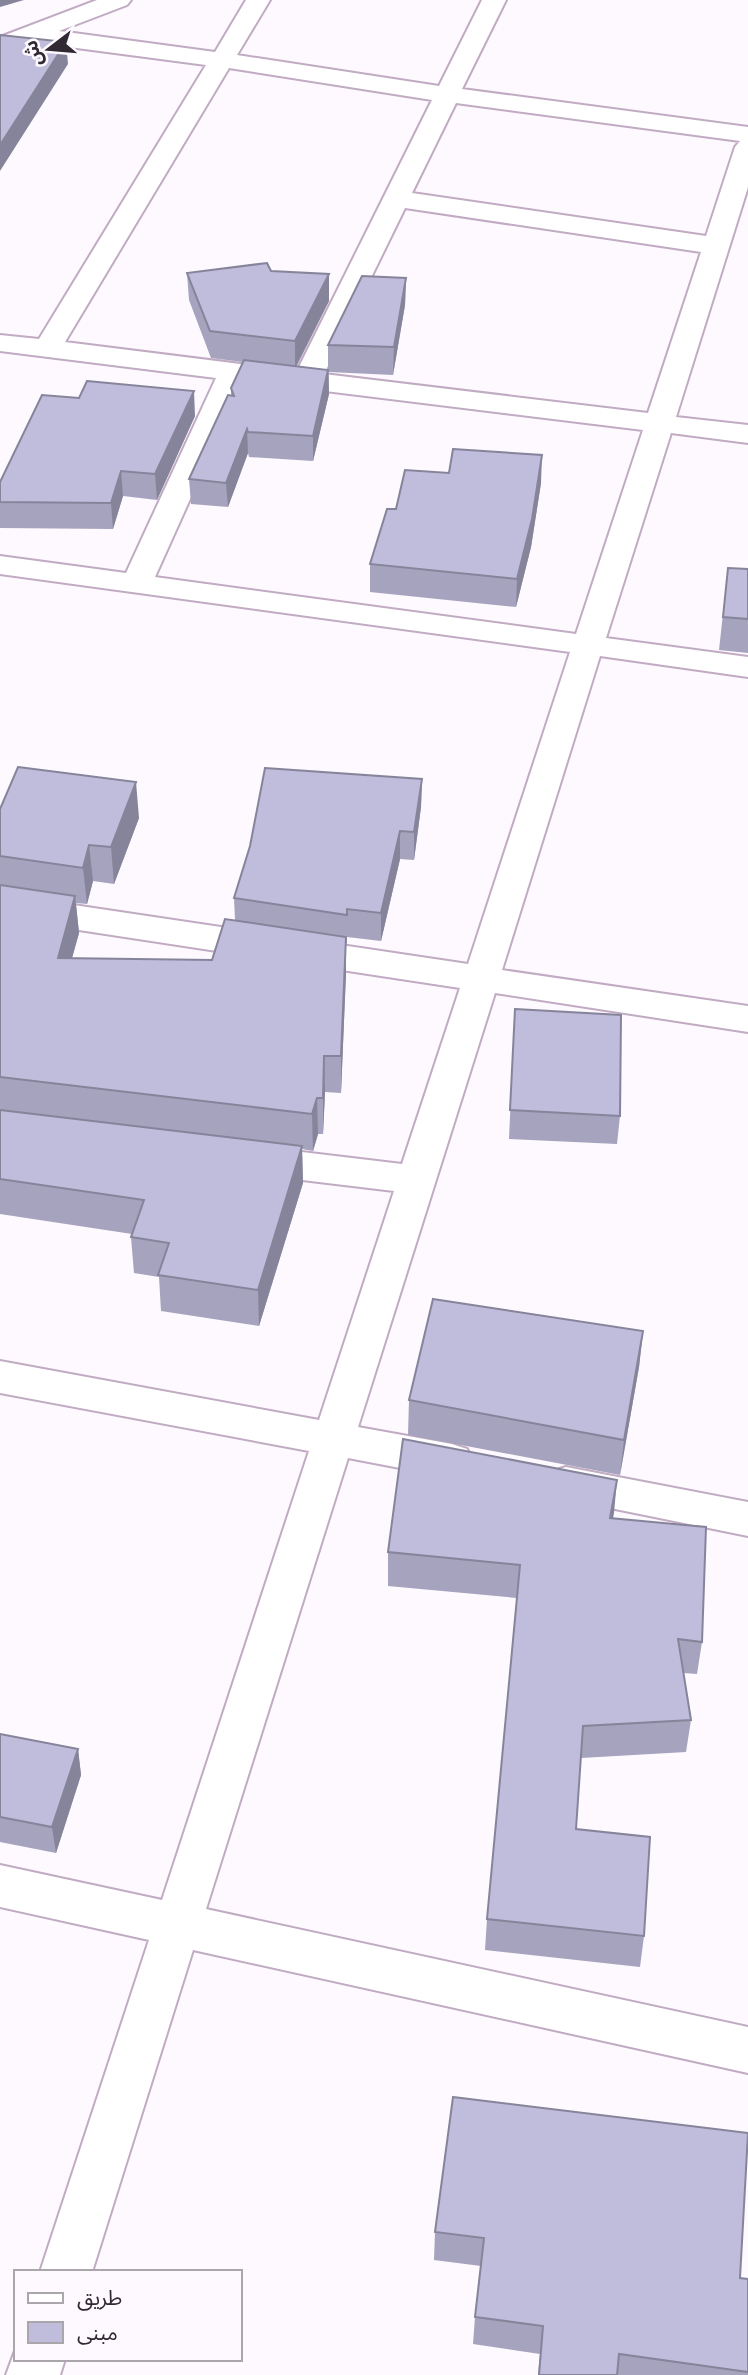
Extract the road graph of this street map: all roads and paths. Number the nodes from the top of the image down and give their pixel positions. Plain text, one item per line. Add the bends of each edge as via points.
1 (258, 0) edge
2 (495, 0) edge
3 (109, 1) edge
4 (28, 34) junction
5 (0, 45) edge
6 (223, 60) junction
7 (448, 95) junction
8 (748, 135) edge
9 (748, 147) edge
10 (396, 199) junction
11 (717, 246) junction
12 (0, 343) edge
13 (47, 349) junction
14 (233, 371) junction
15 (307, 380) junction
16 (659, 423) junction
17 (748, 434) edge
18 (0, 565) edge
19 (137, 583) junction
20 (588, 645) junction
21 (748, 667) edge
22 (0, 906) edge
23 (481, 978) junction
24 (748, 1019) edge
25 (222, 1156) edge
26 (416, 1180) junction
27 (0, 1377) edge
28 (334, 1439) junction
29 (494, 1470) edge
30 (534, 1477) edge
31 (748, 1519) edge
32 (0, 1886) edge
33 (178, 1924) junction
34 (748, 2050) edge
35 (67, 2270) edge

1 - 6 street
2 - 7 street
3 - 4 street
4 - 5 street
4 - 6 street
6 - 7 street
6 - 13 street
7 - 8 street
7 - 10 street
9 - 11 street
10 - 11 street
10 - 15 street
11 - 16 street
12 - 13 street
13 - 14 street
14 - 15 street
14 - 19 street
15 - 16 street
16 - 17 street
16 - 20 street
18 - 19 street
19 - 20 street
20 - 21 street
20 - 23 street
22 - 23 street
23 - 24 street
23 - 26 street
25 - 26 street
26 - 28 street
27 - 28 street
28 - 29 street
28 - 33 street
30 - 31 street
32 - 33 street
33 - 34 street
33 - 35 street

